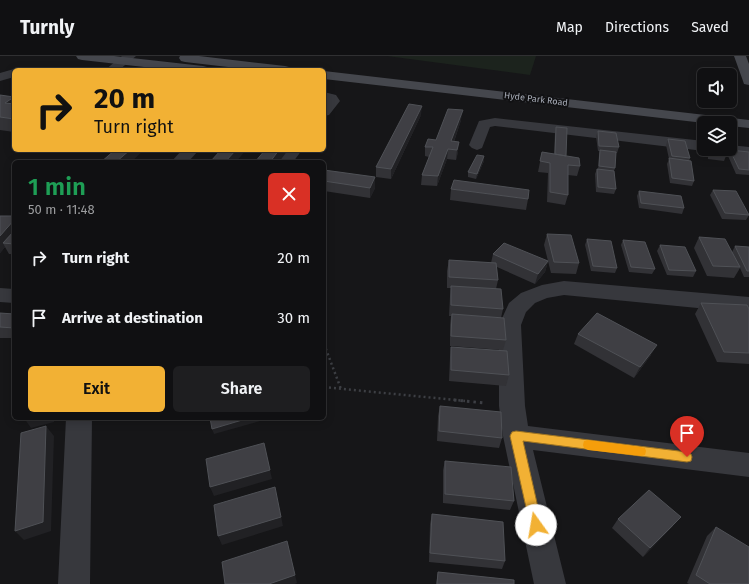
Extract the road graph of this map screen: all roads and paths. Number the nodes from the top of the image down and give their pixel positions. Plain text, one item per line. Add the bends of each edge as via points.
1 (82, 56) edge
2 (166, 56) edge
3 (740, 56) edge
4 (117, 60) edge
5 (186, 68) edge
6 (268, 68) edge
7 (12, 74) edge
8 (326, 74) edge
9 (0, 77) edge
10 (749, 81) edge
11 (326, 84) edge
12 (326, 97) edge
13 (326, 110) edge
14 (749, 124) edge
15 (697, 130) edge
16 (737, 135) edge
17 (749, 137) edge
18 (477, 145) dead end
19 (697, 145) edge
20 (737, 150) edge
21 (189, 152) edge
22 (749, 152) edge
23 (182, 160) edge
24 (0, 295) edge
25 (12, 296) edge
26 (749, 305) edge
27 (326, 349) edge
28 (326, 387) edge
29 (341, 389) junction
30 (512, 406) junction
31 (79, 420) edge
32 (516, 436) junction
33 (749, 465) edge
34 (74, 584) edge
35 (550, 584) edge

1 - 4 street
2 - 6 street
3 - 10 street
4 - 5 street
7 - 9 street
8 - 14 street, Hyde Park Road
11 - 15 street, Hyde Park Road
12 - 13 street via 333,101
16 - 17 street
18 - 19 street via 484,124 495,122
20 - 22 street
21 - 23 street
24 - 25 street
26 - 30 street via 564,288 542,292 528,298 517,308 510,325
27 - 29 path
28 - 29 path
29 - 30 path
30 - 32 street
31 - 34 street
32 - 33 street
32 - 35 street

